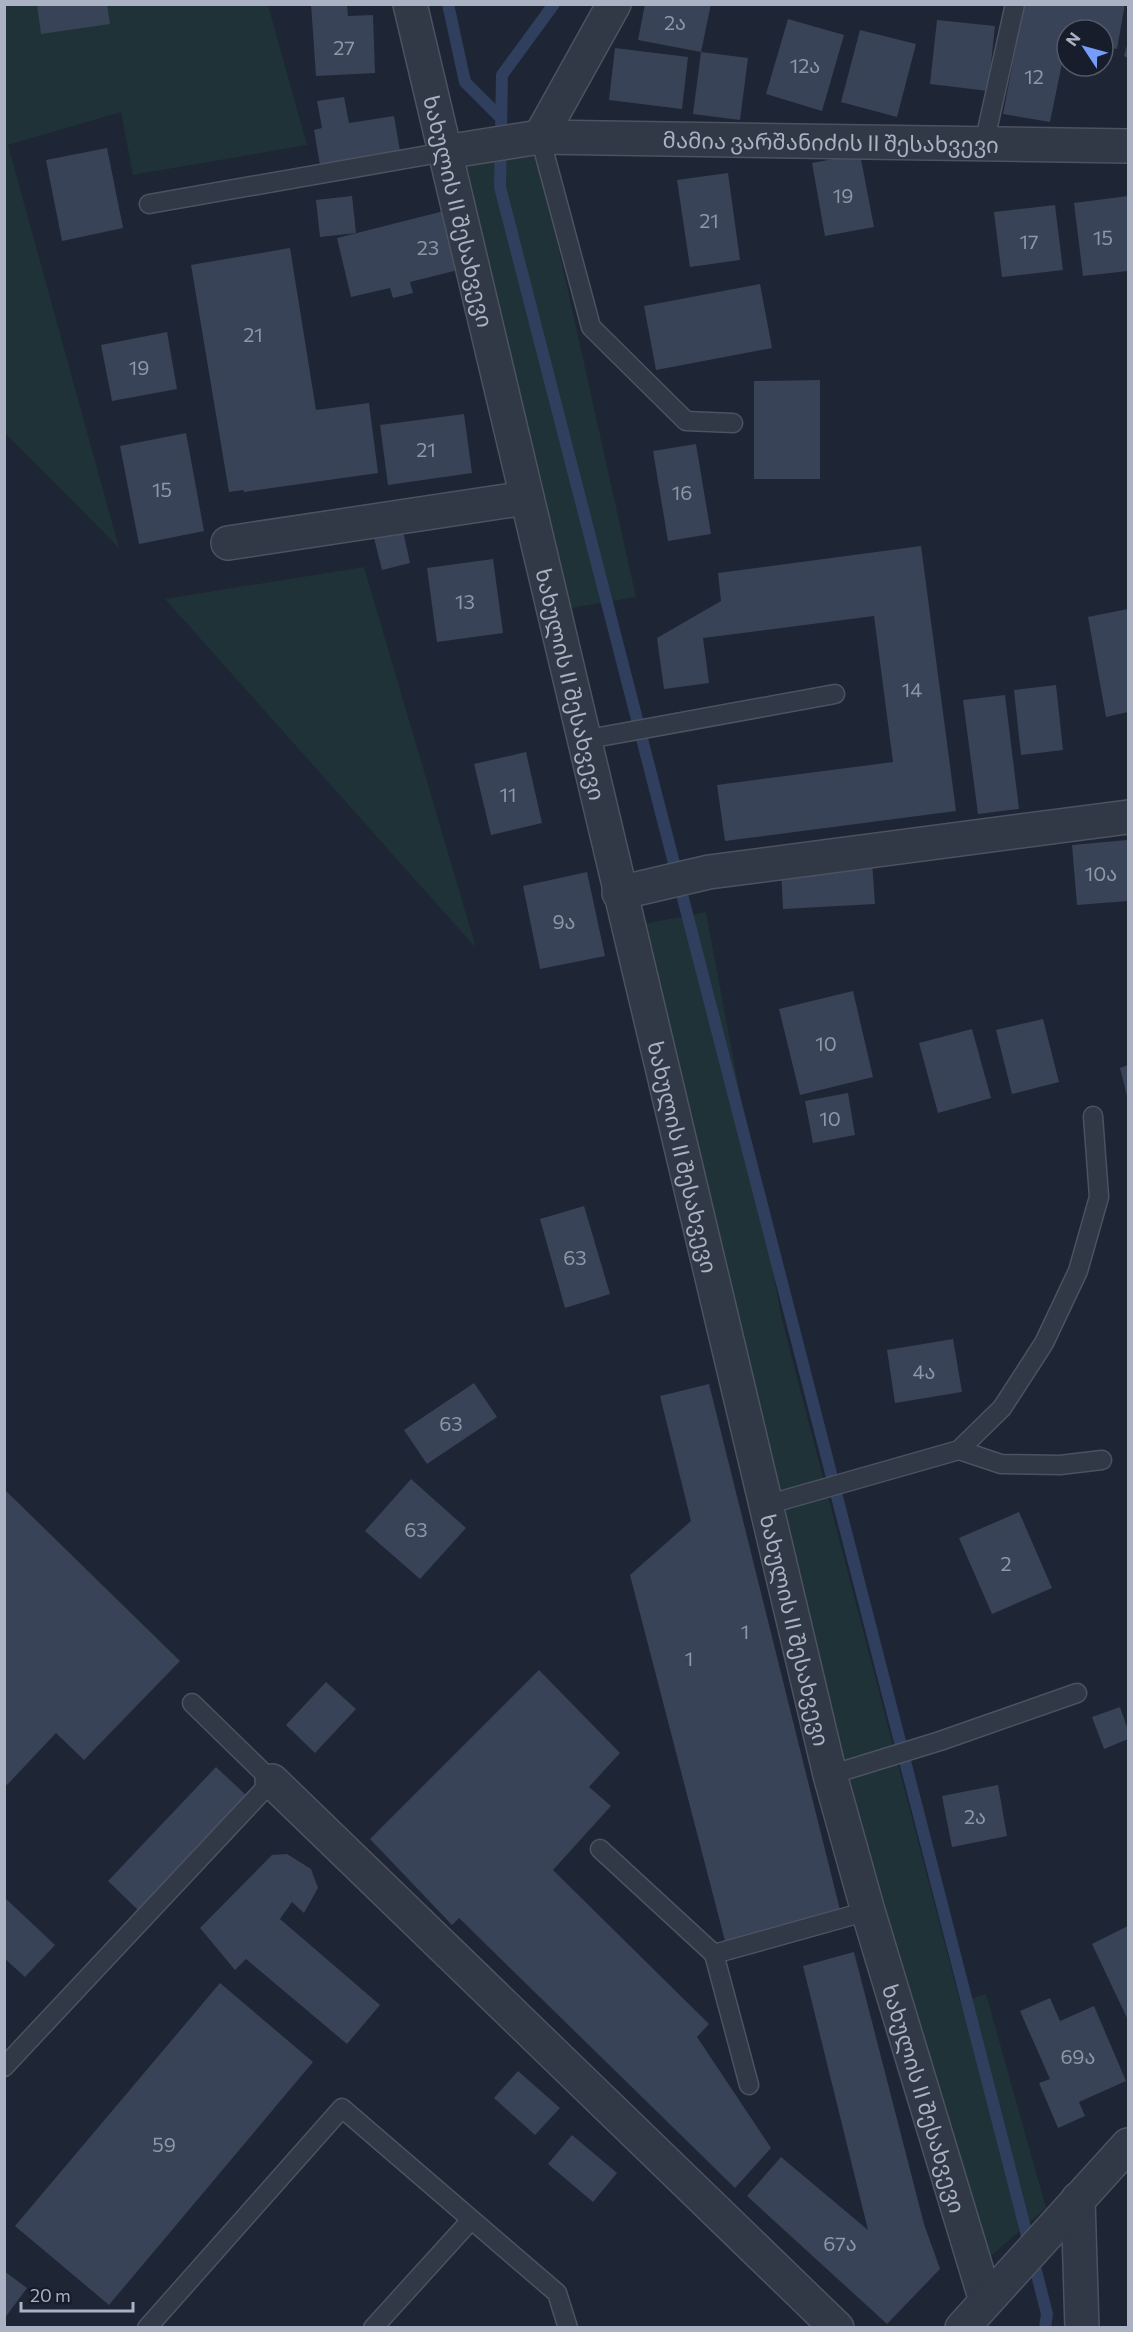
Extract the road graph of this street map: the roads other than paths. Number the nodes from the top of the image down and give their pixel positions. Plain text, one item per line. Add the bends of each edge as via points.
1 (410, 4) edge
2 (614, 4) edge
3 (1015, 4) edge
4 (537, 137) junction
5 (984, 144) junction
6 (1128, 147) edge
7 (445, 152) junction
8 (149, 204) dead end
9 (733, 423) dead end
10 (526, 498) junction
11 (228, 543) dead end
12 (835, 694) dead end
13 (583, 740) junction
14 (1128, 817) edge
15 (619, 892) junction
16 (1093, 1116) dead end
17 (959, 1450) junction
18 (1101, 1460) dead end
19 (766, 1505) junction
20 (1077, 1693) dead end
21 (192, 1703) dead end
22 (830, 1775) junction
23 (272, 1781) junction
24 (600, 1849) dead end
25 (868, 1911) junction
26 (714, 1954) junction
27 (4, 2067) edge
28 (748, 2085) dead end
29 (1128, 2145) edge
30 (1068, 2211) junction
31 (471, 2220) junction
32 (992, 2294) junction
33 (147, 2328) edge
34 (373, 2328) edge
35 (568, 2328) edge
36 (837, 2328) edge
37 (962, 2328) edge
38 (1082, 2328) edge

1 - 7 street, ხახულის II შესახვევი
2 - 4 street
3 - 5 lane
4 - 5 street, მამია ვარშანიძის II შესახვევი
4 - 7 street, მამია ვარშანიძის II შესახვევი
4 - 9 lane via 591,327 687,421
5 - 6 street, მამია ვარშანიძის II შესახვევი
7 - 8 lane
7 - 10 street, ხახულის II შესახვევი
10 - 11 street
10 - 13 street, ხახულის II შესახვევი
12 - 13 lane
13 - 15 street, ხახულის II შესახვევი
14 - 15 street via 709,872
15 - 19 street, ხახულის II შესახვევი
16 - 17 lane via 1099,1197 1078,1271 1044,1343 1002,1408
17 - 18 lane via 1001,1464 1060,1466
17 - 19 lane
19 - 22 street, ხახულის II შესახვევი
20 - 22 lane
21 - 23 lane
22 - 25 street, ხახულის II შესახვევი
23 - 27 lane
23 - 36 street
24 - 26 lane
25 - 26 lane
25 - 32 street, ხახულის II შესახვევი
26 - 28 lane
29 - 30 street
30 - 32 street
30 - 38 street
31 - 33 lane via 342,2108
31 - 34 lane
31 - 35 lane via 557,2293
32 - 37 street

